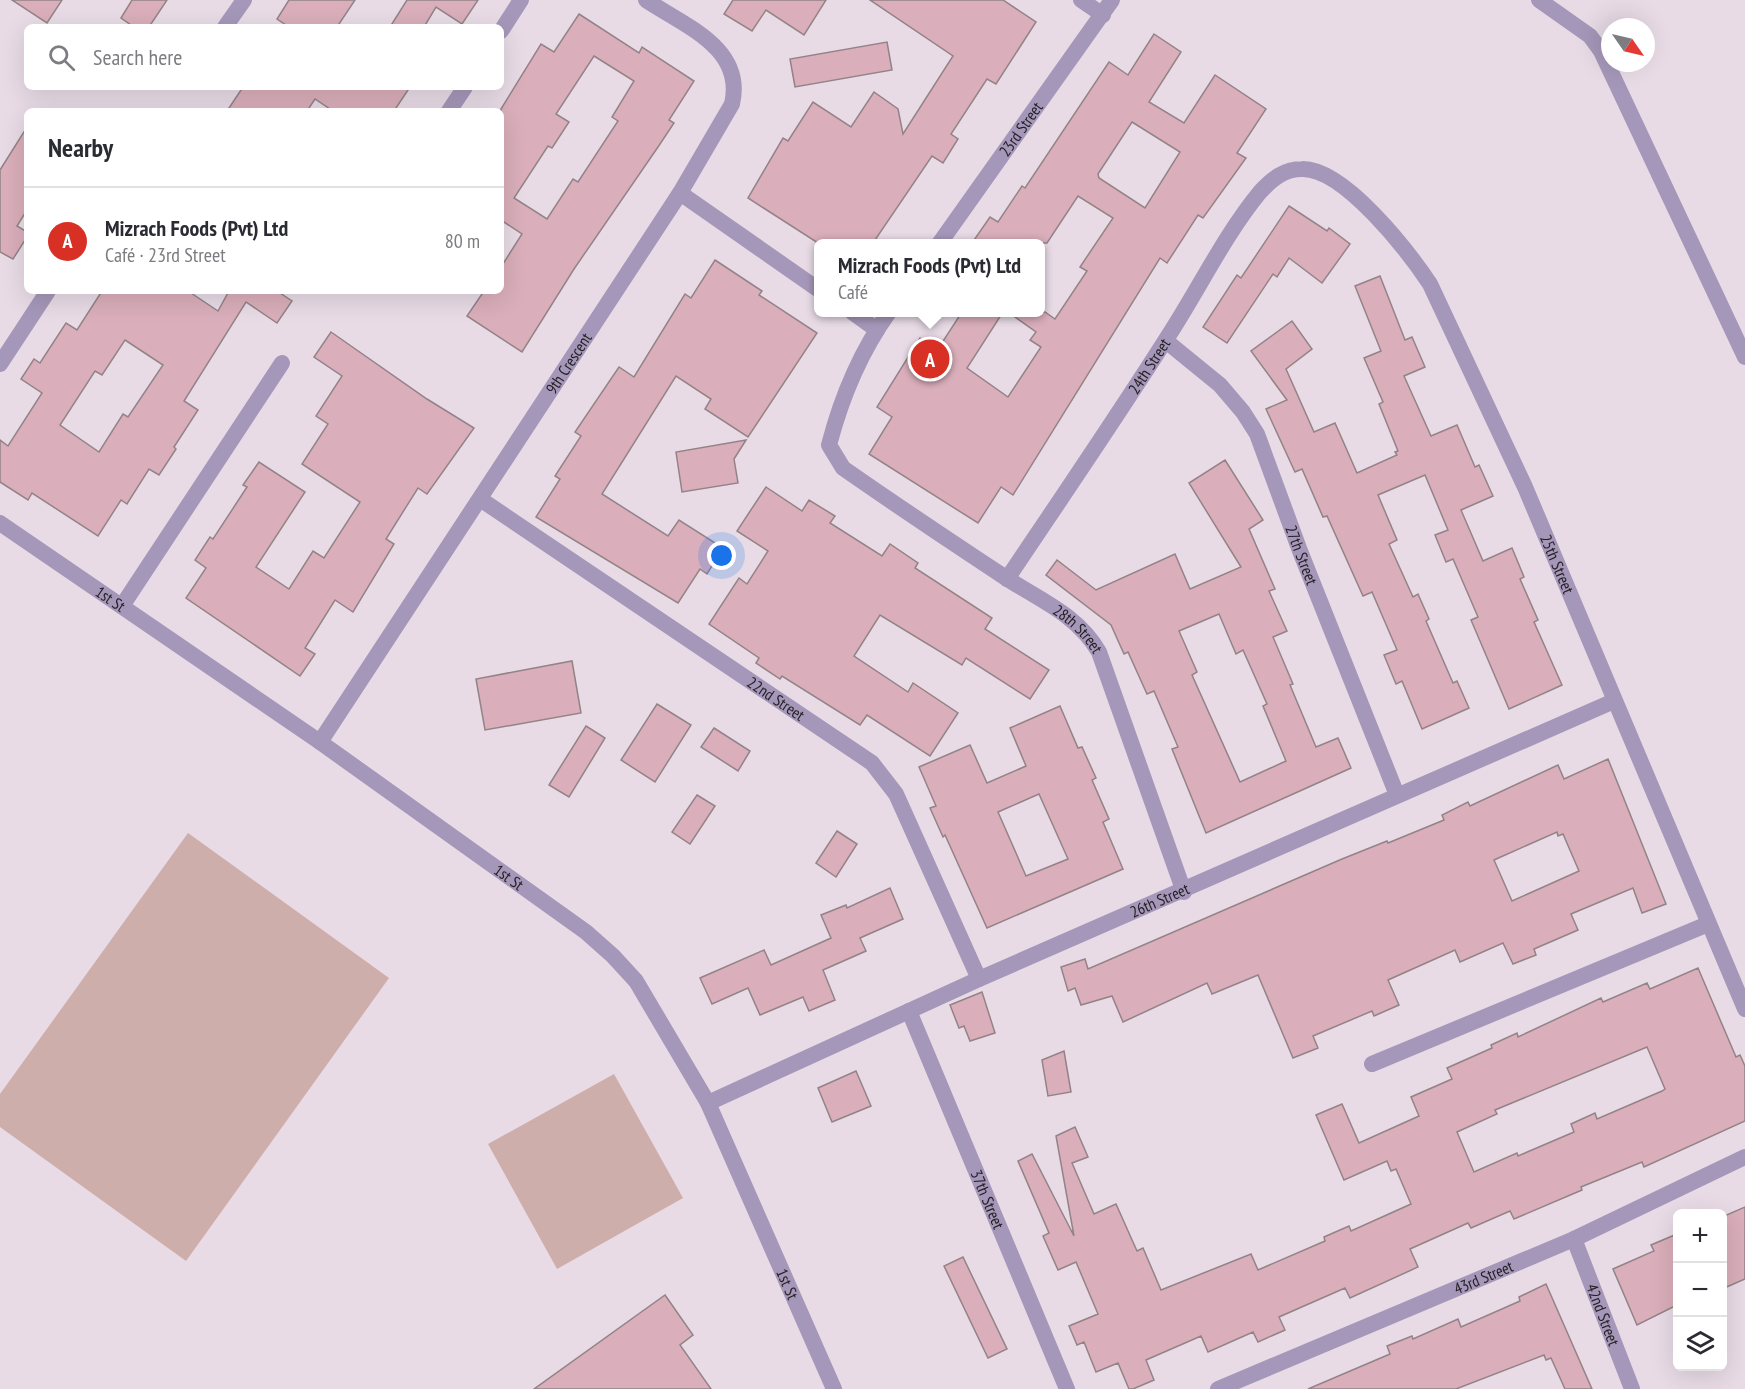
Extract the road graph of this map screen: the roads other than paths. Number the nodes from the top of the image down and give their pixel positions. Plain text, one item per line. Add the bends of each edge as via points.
1 (244, 0) edge
2 (521, 0) edge
3 (646, 0) edge
4 (1081, 0) edge
5 (1112, 0) edge
6 (1539, 0) edge
7 (1103, 15) junction
8 (227, 24) edge
9 (504, 26) edge
10 (463, 90) edge
11 (451, 108) edge
12 (1303, 168) joint
13 (680, 193) junction
14 (942, 239) edge
15 (814, 287) edge
16 (46, 294) edge
17 (859, 317) edge
18 (886, 317) edge
19 (877, 330) junction
20 (1166, 341) junction
21 (1745, 357) edge
22 (0, 363) edge
23 (282, 363) dead end
24 (480, 499) junction
25 (0, 522) edge
26 (1007, 579) junction
27 (122, 606) junction
28 (1614, 702) junction
29 (320, 742) junction
30 (1397, 795) junction
31 (1184, 892) junction
32 (1708, 924) junction
33 (979, 979) junction
34 (1745, 1009) edge
35 (909, 1011) junction
36 (1372, 1064) dead end
37 (708, 1103) junction
38 (1745, 1157) edge
39 (1574, 1239) junction
40 (834, 1389) edge
41 (1067, 1389) edge
42 (1218, 1389) edge
43 (1632, 1389) edge

1 - 8 street
2 - 9 street
3 - 13 street, 9th Crescent via 708,41 732,68 732,104
4 - 7 street
5 - 7 street, 23rd Street
6 - 21 street via 1590,36 1601,51
7 - 14 street, 23rd Street
10 - 11 street
12 - 20 street, 24th Street via 1280,173 1260,192
12 - 28 street, 25th Street via 1327,176 1351,192 1415,261 1430,284 1525,487
13 - 15 street
13 - 24 street, 9th Crescent
16 - 22 street
17 - 19 street
18 - 19 street
19 - 26 street, 28th Street via 837,412 829,445 843,468
20 - 26 street, 24th Street
20 - 30 street, 27th Street via 1220,385 1257,434
23 - 27 street
24 - 29 street, 9th Crescent
24 - 33 street, 22nd Street via 872,763 896,794
25 - 27 street, 1st St
26 - 31 street, 28th Street via 1072,618 1099,652
27 - 29 street, 1st St
28 - 30 street, 26th Street
28 - 32 street, 25th Street
29 - 37 street, 1st St via 614,956 657,1013
30 - 31 street, 26th Street
31 - 33 street, 26th Street
32 - 34 street, 25th Street
32 - 36 street
33 - 35 street, 26th Street
35 - 37 street, 26th Street
35 - 41 street, 37th Street
37 - 40 street, 1st St
38 - 39 street, 43rd Street
39 - 42 street, 43rd Street
39 - 43 street, 42nd Street

